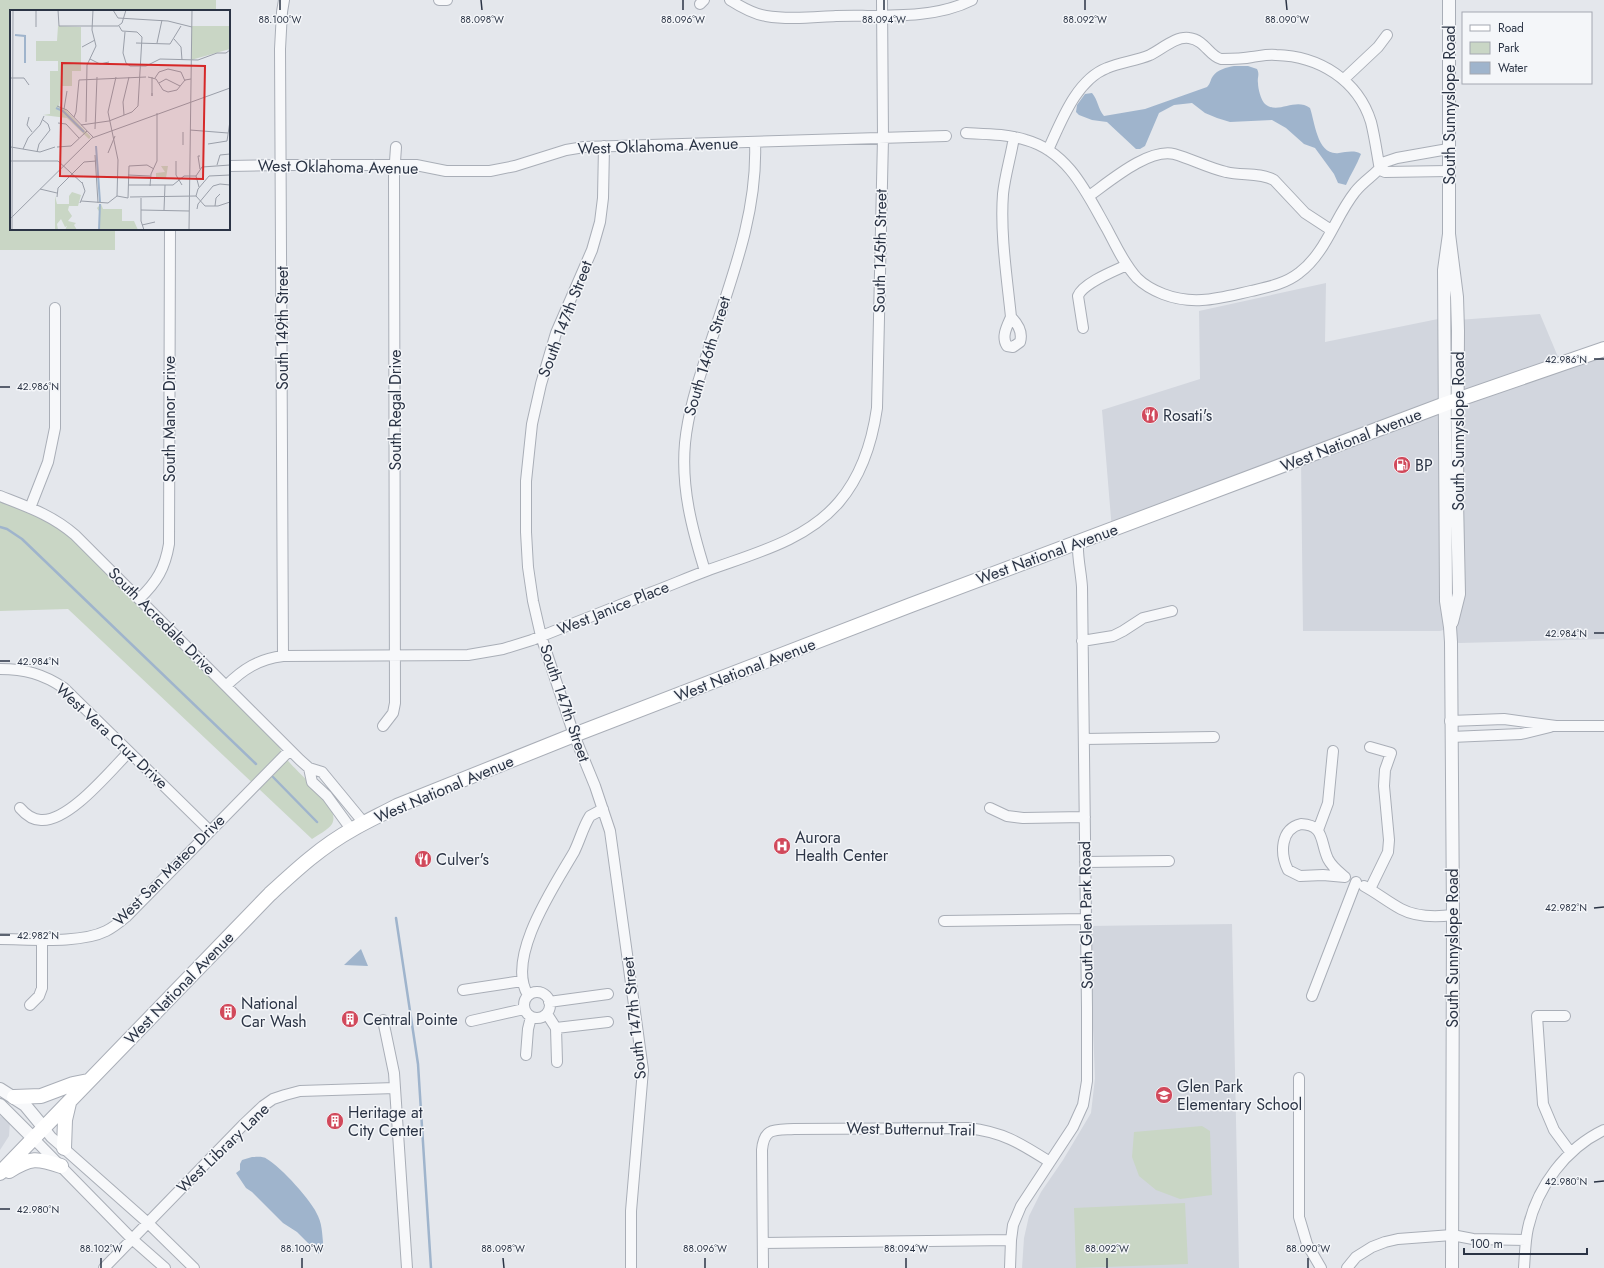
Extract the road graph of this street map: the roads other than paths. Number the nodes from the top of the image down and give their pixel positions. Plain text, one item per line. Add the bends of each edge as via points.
1 (284, 0) edge
2 (439, 0) edge
3 (447, 0) edge
4 (730, 0) edge
5 (882, 0) edge
6 (972, 0) edge
7 (1449, 0) edge
8 (882, 15) junction
9 (1387, 35) dead end
10 (1344, 79) junction
11 (966, 133) dead end
12 (946, 136) dead end
13 (1014, 137) junction
14 (883, 138) junction
15 (755, 142) junction
16 (604, 146) junction
17 (396, 147) dead end
18 (1448, 149) junction
19 (1048, 150) junction
20 (281, 165) junction
21 (395, 165) junction
22 (230, 166) edge
23 (1380, 170) junction
24 (1448, 171) junction
25 (1088, 196) junction
26 (170, 230) edge
27 (1331, 230) junction
28 (1127, 264) junction
29 (55, 308) dead end
30 (1011, 317) dead end
31 (1083, 328) dead end
32 (1604, 349) edge
33 (1451, 402) junction
34 (845, 494) joint
35 (0, 496) edge
36 (30, 508) junction
37 (1078, 542) junction
38 (705, 571) junction
39 (140, 599) junction
40 (1172, 611) dead end
41 (541, 636) junction
42 (1082, 641) junction
43 (395, 655) junction
44 (283, 656) junction
45 (0, 669) edge
46 (226, 686) junction
47 (1450, 721) junction
48 (383, 726) dead end
49 (1556, 726) junction
50 (1604, 726) edge
51 (574, 735) junction
52 (1451, 736) junction
53 (1214, 737) dead end
54 (1084, 739) junction
55 (1370, 747) dead end
56 (290, 750) junction
57 (1333, 751) dead end
58 (129, 752) junction
59 (309, 768) junction
60 (20, 808) dead end
61 (990, 808) dead end
62 (603, 809) junction
63 (1085, 817) junction
64 (364, 823) junction
65 (352, 829) junction
66 (1318, 830) junction
67 (210, 831) junction
68 (1169, 861) dead end
69 (1085, 862) junction
70 (1345, 877) junction
71 (1356, 882) junction
72 (1370, 889) junction
73 (1453, 915) junction
74 (1086, 919) junction
75 (944, 921) dead end
76 (0, 939) edge
77 (42, 939) junction
78 (522, 982) junction
79 (463, 990) dead end
80 (608, 994) dead end
81 (528, 995) junction
82 (1312, 996) dead end
83 (549, 1002) junction
84 (30, 1005) dead end
85 (528, 1013) junction
86 (547, 1014) junction
87 (1564, 1016) dead end
88 (383, 1020) dead end
89 (471, 1021) dead end
90 (608, 1022) dead end
91 (556, 1028) junction
92 (526, 1055) dead end
93 (557, 1062) dead end
94 (1299, 1078) dead end
95 (88, 1081) junction
96 (395, 1088) junction
97 (0, 1089) edge
98 (14, 1097) junction
99 (70, 1100) junction
100 (0, 1105) edge
101 (44, 1128) junction
102 (1604, 1130) edge
103 (33, 1138) junction
104 (64, 1148) junction
105 (1571, 1153) junction
106 (1050, 1162) junction
107 (61, 1166) junction
108 (0, 1173) edge
109 (0, 1176) edge
110 (148, 1223) junction
111 (1452, 1235) junction
112 (132, 1239) junction
113 (1011, 1240) junction
114 (1526, 1240) junction
115 (763, 1243) junction
116 (104, 1268) edge
117 (166, 1268) edge
118 (194, 1268) edge
119 (407, 1268) edge
120 (631, 1268) edge
121 (763, 1268) edge
122 (1010, 1268) edge
123 (1321, 1268) edge
124 (1347, 1268) edge
125 (1452, 1268) edge
126 (1524, 1268) edge

1 - 20 street, South 149th Street via 280,49
2 - 3 street
4 - 8 street via 754,13 774,17
5 - 8 street, South 145th Street
6 - 8 street via 932,12
7 - 18 street, South Sunnyslope Road
8 - 14 street, South 145th Street
9 - 10 street
10 - 19 street via 1324,66 1293,56 1217,58 1196,39 1185,37 1137,60 1097,72 1084,83 1076,95
10 - 23 street via 1358,96 1370,121
11 - 13 street
12 - 14 street, West Oklahoma Avenue
13 - 19 street
13 - 30 street via 1003,205
14 - 15 street, West Oklahoma Avenue
14 - 34 street, South 145th Street via 877,408 870,444 863,463
15 - 16 street, West Oklahoma Avenue
15 - 38 street, South 146th Street via 754,177 748,220 687,426 684,464 687,503
16 - 21 street, West Oklahoma Avenue via 566,150 490,171 446,171 416,165
16 - 41 street, South 147th Street via 604,198 600,222 592,250 556,333 532,424 525,508 528,567
17 - 21 street, South Regal Drive
18 - 23 street via 1397,158 1385,162
18 - 24 street, South Sunnyslope Road
19 - 25 street via 1070,169
20 - 21 street, West Oklahoma Avenue
20 - 22 street, West Oklahoma Avenue
20 - 44 street, South 149th Street
21 - 43 street, South Regal Drive
23 - 24 street
23 - 27 street via 1355,191
24 - 33 street, South Sunnyslope Road via 1449,234 1444,270
25 - 27 street via 1146,158 1158,154 1173,154 1222,171 1256,174 1274,180 1305,213
25 - 28 street
26 - 39 street, South Manor Drive via 169,544 160,574
27 - 28 street via 1318,254 1294,276 1277,284 1216,299 1196,301 1173,298 1157,292 1144,284
28 - 31 street via 1079,292
29 - 36 street via 55,428 48,462
32 - 33 main road, West National Avenue
33 - 37 main road, West National Avenue
33 - 47 street, South Sunnyslope Road via 1446,601 1450,627
34 - 38 street, West Janice Place via 824,517 798,534
35 - 36 street, South Acredale Drive
36 - 39 street, South Acredale Drive via 64,525
37 - 42 street, South Glen Park Road
37 - 51 main road, West National Avenue
38 - 41 street, West Janice Place
39 - 46 street, South Acredale Drive
40 - 42 street via 1143,618 1113,636
41 - 43 street, West Janice Place via 483,653
41 - 51 street, South 147th Street
42 - 54 street, South Glen Park Road
43 - 44 street, West Janice Place
43 - 48 street, South Regal Drive via 394,710
44 - 46 street, West Janice Place via 269,658 248,667
45 - 58 street, West Vera Cruz Drive via 31,672 54,681
46 - 56 street, South Acredale Drive
47 - 49 street via 1504,719
47 - 52 street, South Sunnyslope Road
49 - 50 street
49 - 52 street via 1521,734
51 - 62 street, South 147th Street
51 - 64 main road, West National Avenue via 396,806
52 - 73 street, South Sunnyslope Road
53 - 54 street
54 - 63 street, South Glen Park Road
55 - 72 street via 1391,753 1385,770 1384,786 1388,852
56 - 59 street, South Acredale Drive
56 - 67 street, West San Mateo Drive
57 - 66 street via 1328,803
58 - 60 street via 73,808 41,820 27,816
58 - 67 street, West Vera Cruz Drive
59 - 64 street, South Acredale Drive via 322,772
59 - 65 street, South Acredale Drive via 312,782 327,796
61 - 63 street via 1007,816 1023,818
62 - 78 street via 590,816 574,851 538,915 526,946
62 - 120 street, South 147th Street via 610,831 643,1070 631,1211
63 - 69 street, South Glen Park Road
64 - 65 main road, West National Avenue
65 - 95 main road, West National Avenue via 324,848 270,894
66 - 70 street via 1328,859
66 - 70 street via 1313,826 1301,824 1290,828 1286,833 1284,859 1288,870 1300,876
67 - 77 street, West San Mateo Drive via 116,925 83,938
68 - 69 street
69 - 74 street, South Glen Park Road
70 - 71 street
71 - 72 street
71 - 82 street
72 - 73 street via 1402,910 1415,914
73 - 111 street, South Sunnyslope Road
74 - 75 street
74 - 106 street, South Glen Park Road via 1088,1048 1085,1093 1083,1105 1073,1127
76 - 77 street, West San Mateo Drive
77 - 84 street via 42,988 39,996
78 - 79 street
78 - 81 street
80 - 83 street
81 - 83 street via 541,993
81 - 85 street via 524,1002
83 - 86 street
85 - 86 street via 539,1018
85 - 89 street
85 - 92 street
86 - 91 street
87 - 105 street via 1536,1016 1543,1104 1554,1130
88 - 96 street
90 - 91 street
91 - 93 street
94 - 123 street via 1299,1217 1307,1244
95 - 98 main road via 41,1096
95 - 99 main road, West National Avenue
96 - 110 street, West Library Lane via 300,1091 273,1099 244,1124
96 - 119 street
97 - 98 street
98 - 101 street via 25,1105
99 - 101 main road, West National Avenue
99 - 104 main road via 65,1120
100 - 103 street
101 - 103 main road, West National Avenue
101 - 104 street
102 - 105 street
103 - 107 street
103 - 108 main road, West National Avenue
104 - 110 street
105 - 114 street via 1549,1178 1538,1198
106 - 113 street, South Glen Park Road via 1021,1206 1013,1225
106 - 115 street, West Butternut Trail via 1010,1138 968,1128 771,1131 763,1142 762,1150
107 - 109 main road via 46,1162 22,1162
107 - 112 street
110 - 112 street, West Library Lane
110 - 118 street
111 - 114 street via 1473,1239
111 - 124 street via 1384,1242 1363,1252
111 - 125 street, South Sunnyslope Road
112 - 116 street, West Library Lane
112 - 117 street
113 - 115 street
113 - 122 street, South Glen Park Road
114 - 126 street
115 - 121 street

